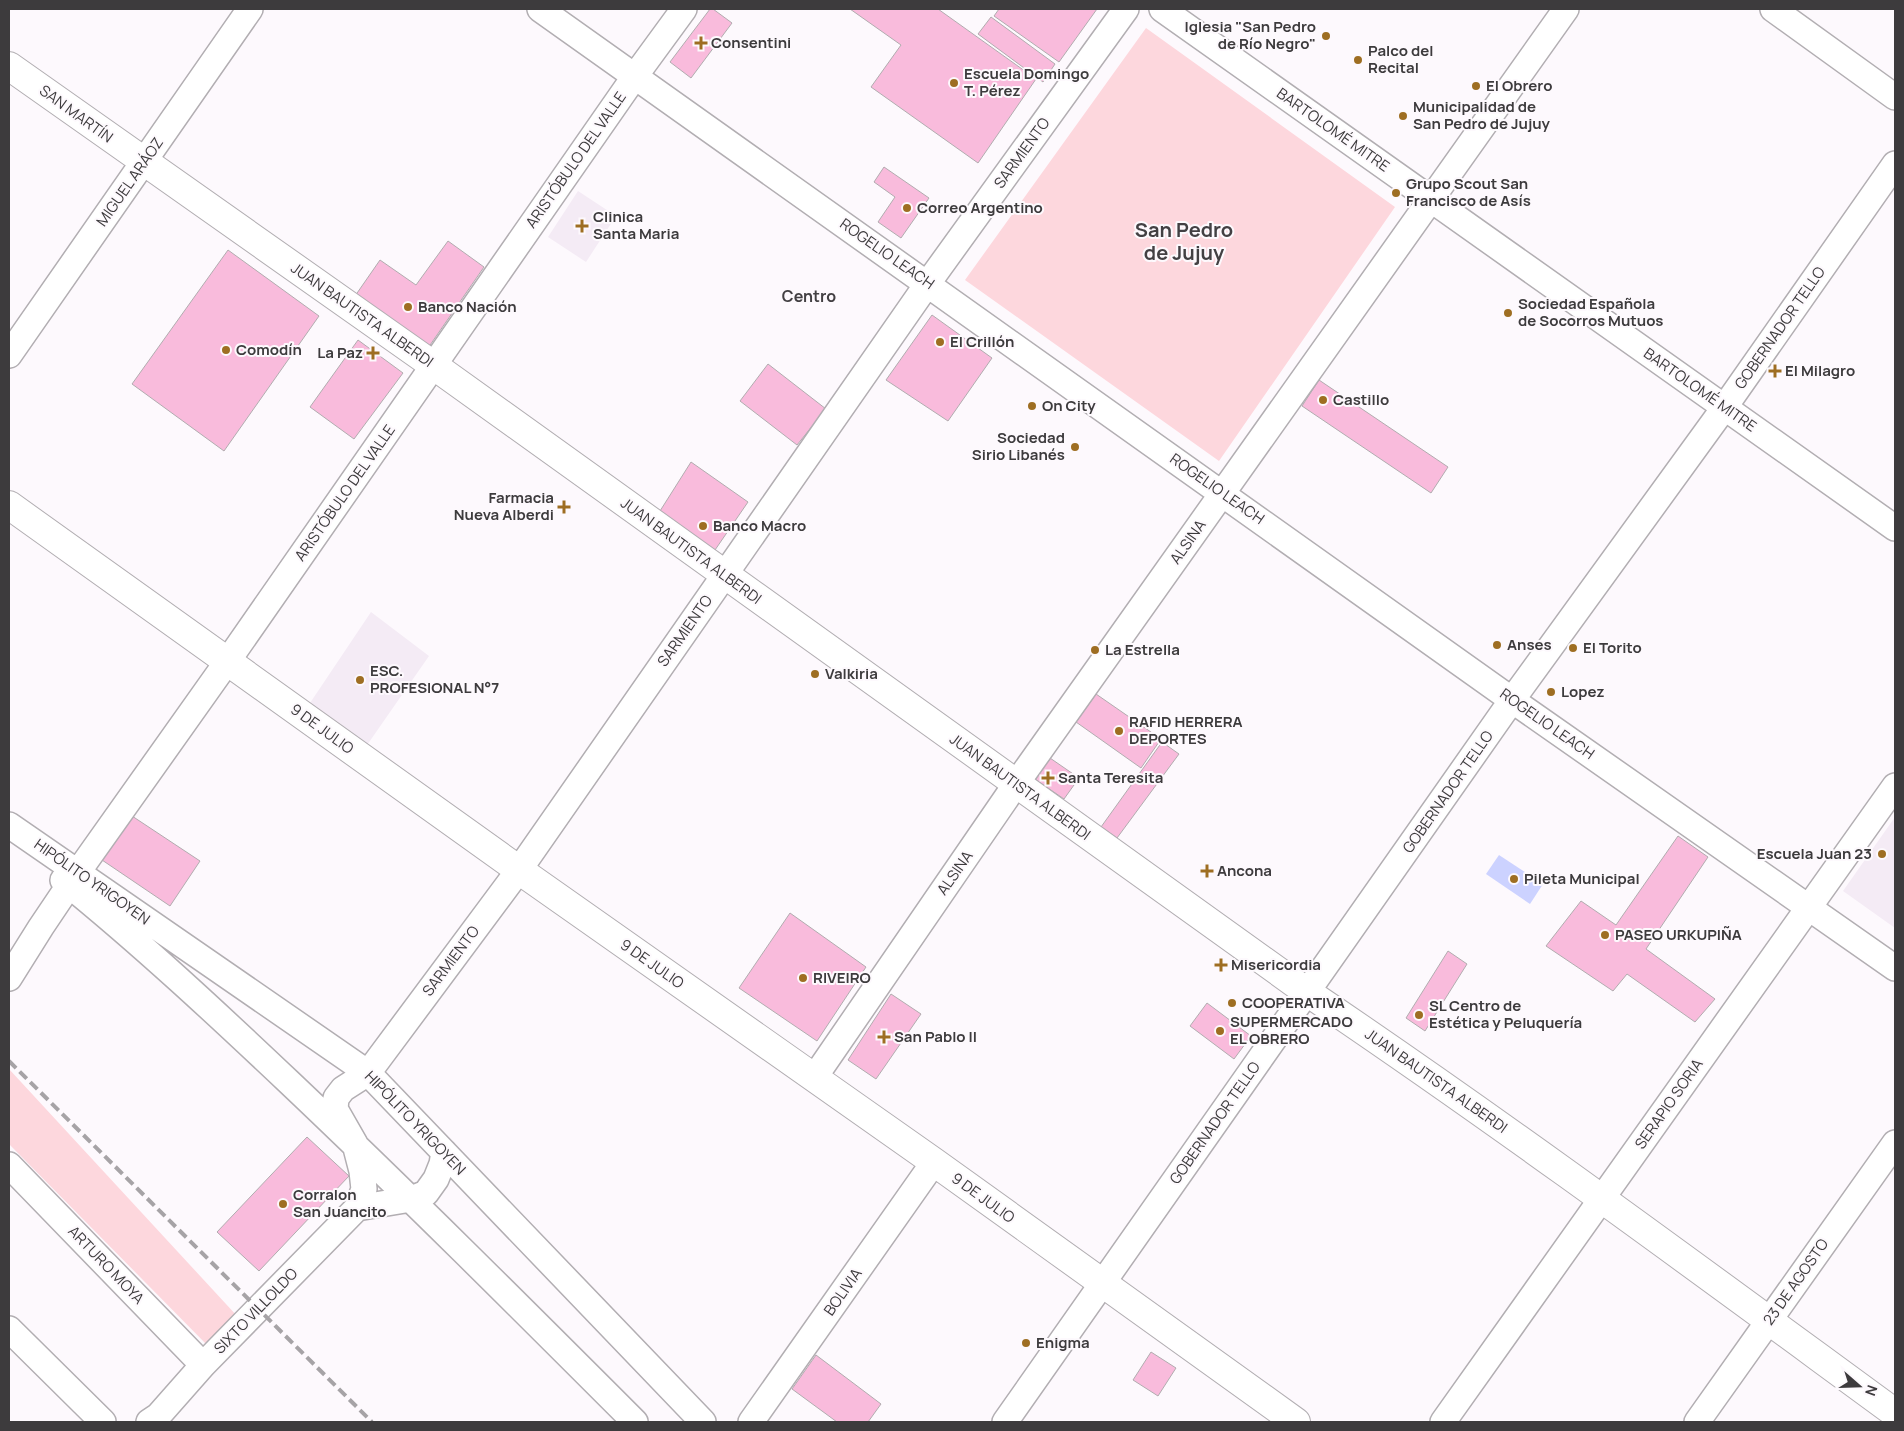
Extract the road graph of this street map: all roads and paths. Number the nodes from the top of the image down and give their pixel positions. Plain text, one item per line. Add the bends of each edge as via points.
1 (250, 9) edge
2 (540, 9) edge
3 (684, 9) edge
4 (1126, 9) edge
5 (1162, 9) edge
6 (1566, 9) edge
7 (1773, 9) edge
8 (9, 66) edge
9 (635, 76) junction
10 (1895, 98) edge
11 (143, 162) junction
12 (1895, 164) edge
13 (1430, 199) junction
14 (928, 283) junction
15 (9, 355) edge
16 (433, 365) junction
17 (1724, 408) junction
18 (1223, 493) junction
19 (9, 505) edge
20 (1895, 528) edge
21 (724, 575) junction
22 (227, 662) junction
23 (1512, 700) junction
24 (1016, 784) junction
25 (1895, 786) edge
26 (9, 825) edge
27 (9, 835) edge
28 (519, 870) junction
29 (74, 879) junction
30 (1809, 907) junction
31 (1895, 968) edge
32 (10, 973) edge
33 (1307, 992) junction
34 (368, 1073) junction
35 (814, 1078) junction
36 (1895, 1143) edge
37 (355, 1144) junction
38 (444, 1152) junction
39 (934, 1162) junction
40 (9, 1165) edge
41 (1602, 1198) junction
42 (411, 1199) junction
43 (357, 1208) junction
44 (1102, 1284) junction
45 (1769, 1320) junction
46 (9, 1329) edge
47 (203, 1365) junction
48 (1895, 1413) edge
49 (154, 1420) edge
50 (103, 1422) edge
51 (635, 1422) edge
52 (704, 1422) edge
53 (751, 1422) edge
54 (1005, 1422) edge
55 (1296, 1422) edge
56 (1443, 1422) edge
57 (1697, 1422) edge

1 - 11 street, MIGUEL ARÁOZ
2 - 9 street, ROGELIO LEACH
3 - 9 street, ARISTÓBULO DEL VALLE
4 - 14 street, SARMIENTO
5 - 13 street, BARTOLOMÉ MITRE
6 - 13 street, ALSINA
7 - 10 street
8 - 11 main road, SAN MARTÍN
9 - 14 street, ROGELIO LEACH
9 - 16 street, ARISTÓBULO DEL VALLE
11 - 15 street, MIGUEL ARÁOZ
11 - 16 main road, JUAN BAUTISTA ALBERDI
12 - 17 street, GOBERNADOR TELLO
13 - 17 street, BARTOLOMÉ MITRE
13 - 18 street, ALSINA
14 - 18 street, ROGELIO LEACH
14 - 21 street, SARMIENTO
16 - 21 main road, JUAN BAUTISTA ALBERDI
16 - 22 street, ARISTÓBULO DEL VALLE
17 - 20 street, BARTOLOMÉ MITRE
17 - 23 street, GOBERNADOR TELLO
18 - 23 street, ROGELIO LEACH
18 - 24 street, ALSINA
19 - 22 main road, 9 DE JULIO
21 - 24 main road, JUAN BAUTISTA ALBERDI
21 - 28 street, SARMIENTO
22 - 28 main road, 9 DE JULIO
22 - 29 street, ARISTÓBULO DEL VALLE
23 - 30 street, ROGELIO LEACH
23 - 33 street, GOBERNADOR TELLO
24 - 33 main road, JUAN BAUTISTA ALBERDI
24 - 35 street, ALSINA
25 - 30 street, SERAPIO SORIA
26 - 29 street, HIPÓLITO YRIGOYEN
27 - 29 street, HIPÓLITO YRIGOYEN
28 - 34 street, SARMIENTO
28 - 35 main road, 9 DE JULIO
29 - 32 street, ARISTÓBULO DEL VALLE
29 - 34 street, HIPÓLITO YRIGOYEN
29 - 37 street, HIPÓLITO YRIGOYEN
30 - 31 street, ROGELIO LEACH
30 - 41 street, SERAPIO SORIA
33 - 41 main road, JUAN BAUTISTA ALBERDI
33 - 44 street, GOBERNADOR TELLO
34 - 37 street, SARMIENTO via 343,1089 336,1098 335,1109
34 - 38 street, HIPÓLITO YRIGOYEN
35 - 39 main road, 9 DE JULIO
36 - 45 street, 23 DE AGOSTO
37 - 42 street, HIPÓLITO YRIGOYEN
37 - 43 street, SARMIENTO via 364,1189
38 - 42 street via 436,1179 426,1193
38 - 52 street, HIPÓLITO YRIGOYEN
39 - 44 main road, 9 DE JULIO
39 - 53 street, BOLIVIA
40 - 47 street, ARTURO MOYA
41 - 45 main road, JUAN BAUTISTA ALBERDI
41 - 56 street, SERAPIO SORIA
42 - 43 street
42 - 51 street, HIPÓLITO YRIGOYEN
43 - 47 street, SIXTO VILLOLDO
44 - 54 street, GOBERNADOR TELLO
44 - 55 main road, 9 DE JULIO
45 - 48 main road, JUAN BAUTISTA ALBERDI
45 - 57 street, 23 DE AGOSTO
46 - 50 street
47 - 49 street, SIXTO VILLOLDO

